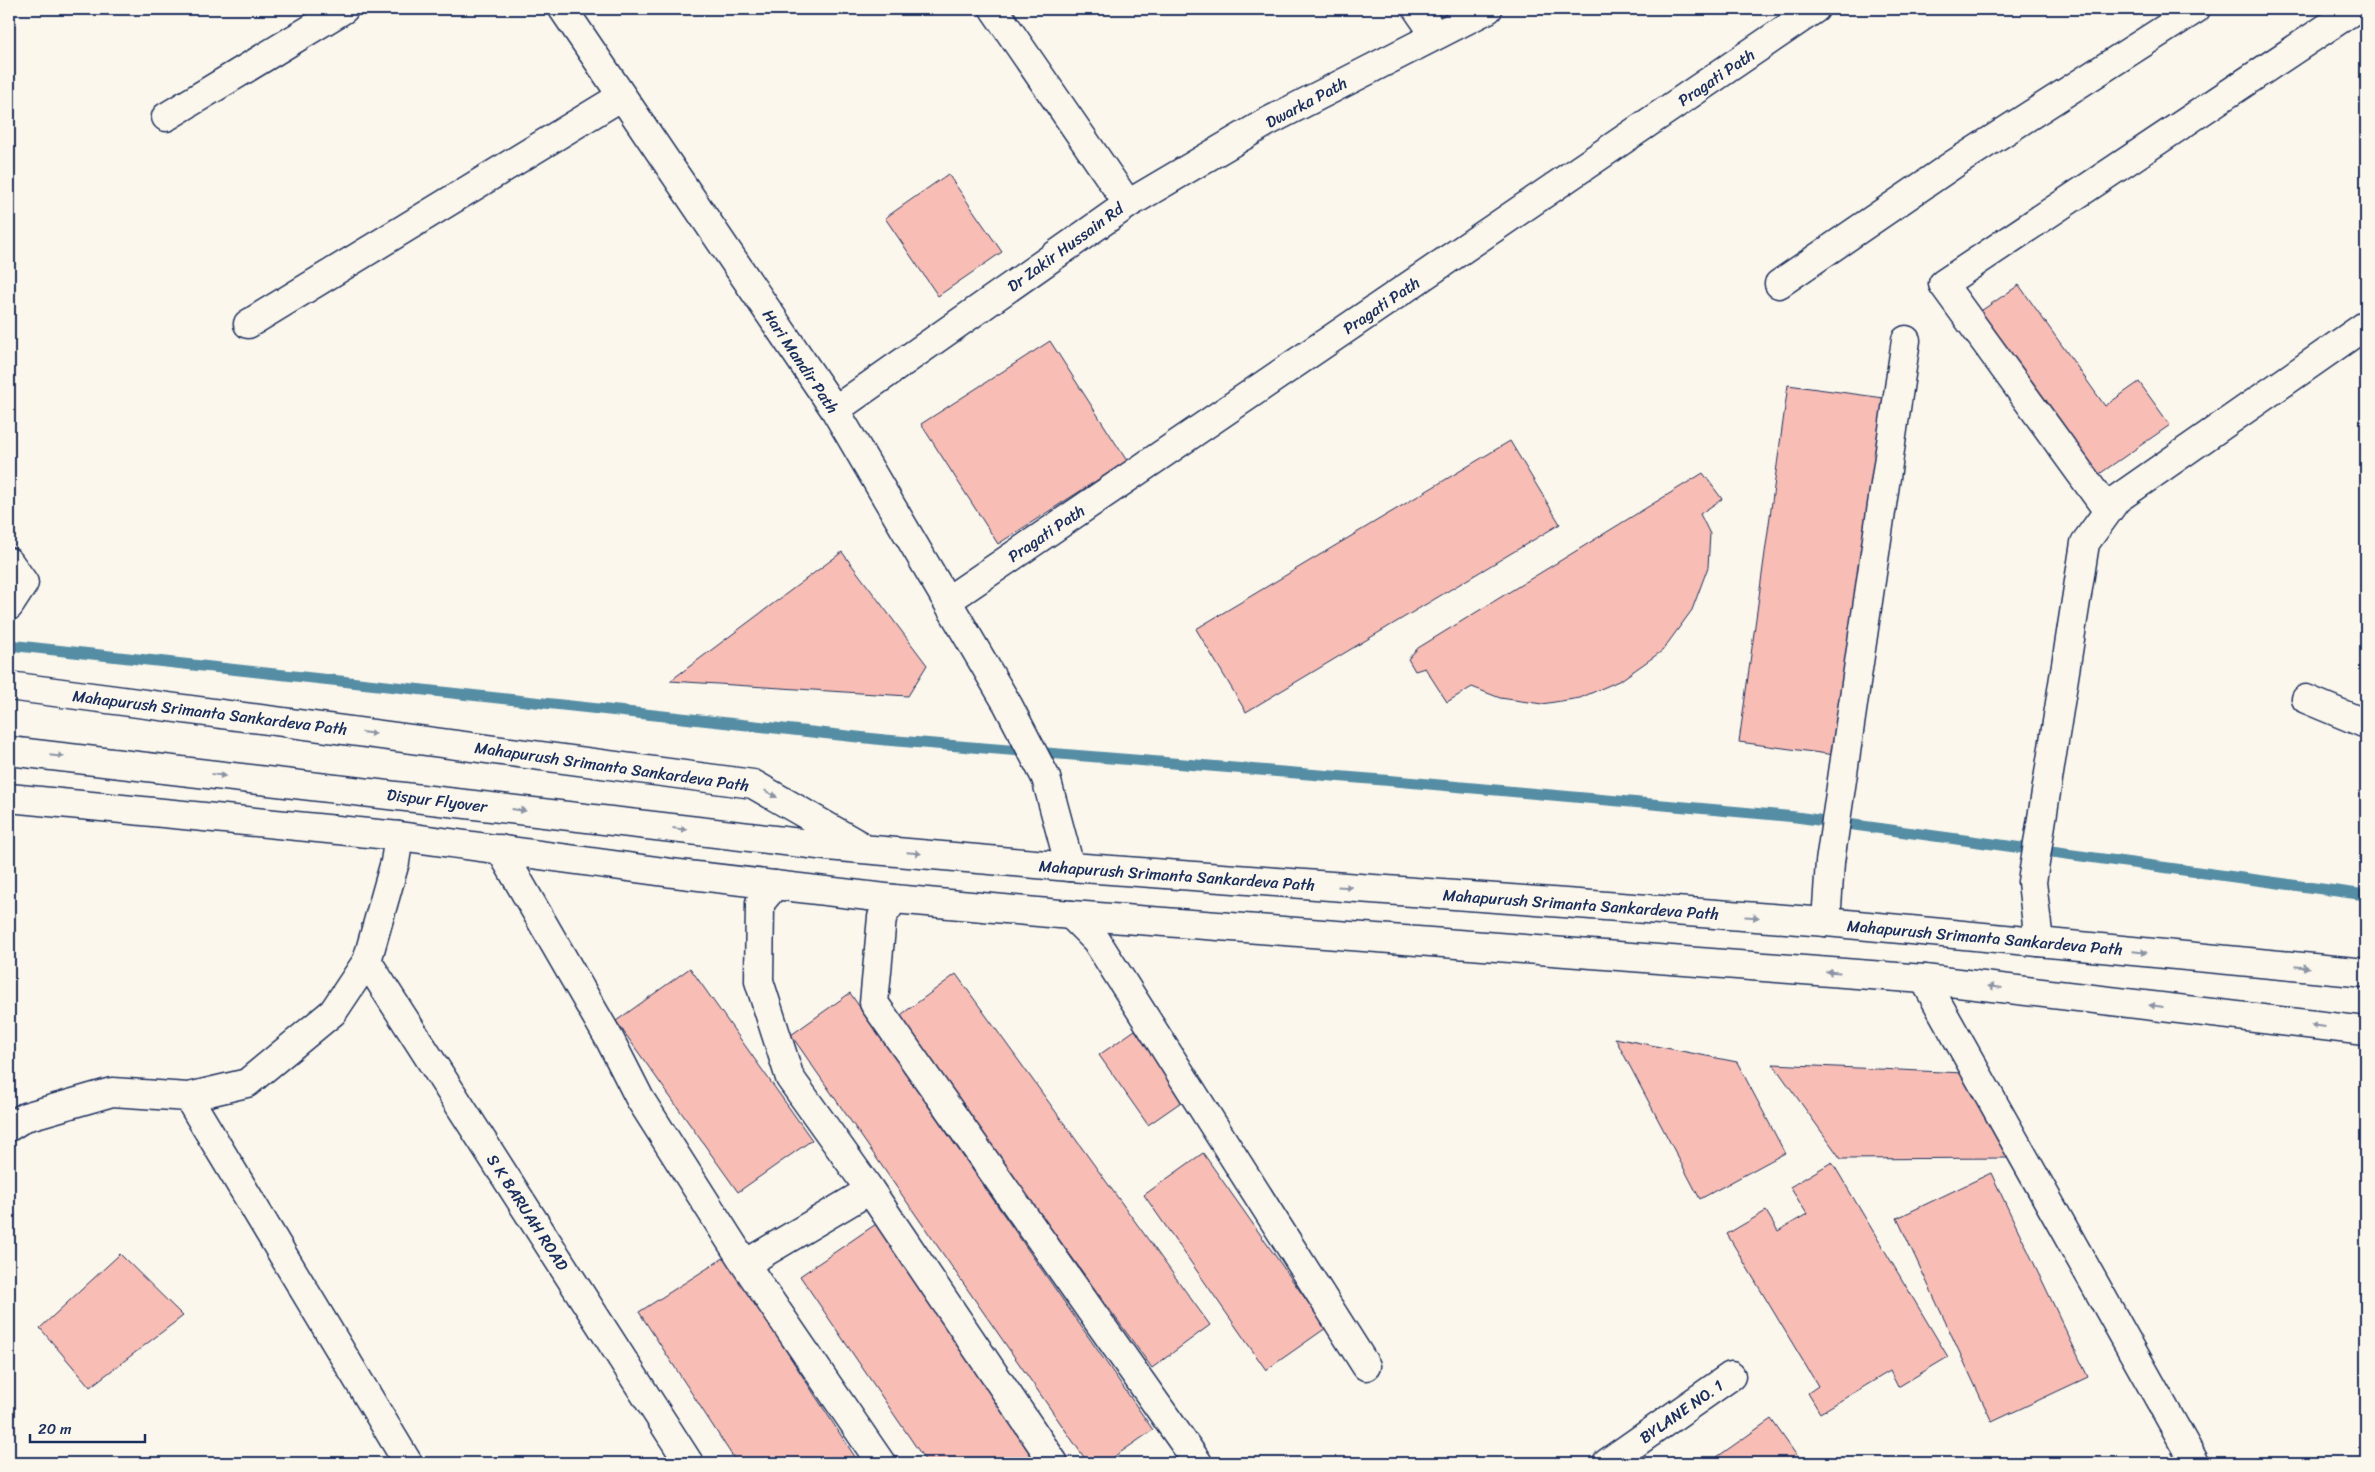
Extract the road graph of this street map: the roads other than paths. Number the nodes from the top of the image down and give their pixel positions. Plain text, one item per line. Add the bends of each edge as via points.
1 (344, 9) edge
2 (563, 9) edge
3 (994, 9) edge
4 (1416, 9) edge
5 (1488, 9) edge
6 (1815, 9) edge
7 (2196, 9) edge
8 (2355, 9) edge
9 (1435, 35) junction
10 (622, 96) junction
11 (166, 117) dead end
12 (1128, 204) junction
13 (1779, 284) dead end
14 (248, 324) dead end
15 (2366, 325) edge
16 (1906, 340) dead end
17 (834, 410) junction
18 (2108, 511) junction
19 (9, 562) edge
20 (947, 601) junction
21 (9, 606) edge
22 (9, 686) edge
23 (2306, 699) dead end
24 (2366, 724) edge
25 (9, 751) edge
26 (9, 798) edge
27 (399, 836) junction
28 (500, 849) junction
29 (866, 849) junction
30 (1070, 867) junction
31 (775, 885) junction
32 (894, 899) junction
33 (1071, 915) junction
34 (1826, 922) junction
35 (2039, 942) junction
36 (367, 962) junction
37 (2366, 973) edge
38 (1924, 979) junction
39 (2366, 1031) edge
40 (188, 1097) junction
41 (14, 1120) edge
42 (870, 1190) junction
43 (745, 1264) junction
44 (1366, 1366) dead end
45 (1730, 1376) dead end
46 (408, 1463) edge
47 (689, 1463) edge
48 (881, 1463) edge
49 (1054, 1463) edge
50 (1198, 1463) edge
51 (1607, 1463) edge
52 (2195, 1463) edge

1 - 11 street
2 - 10 street, Hari Mandir Path
3 - 12 street, Dr Zakir Hussain Rd
4 - 9 street
5 - 9 street, Dwarka Path
6 - 20 street, Pragati Path
7 - 13 street via 1954,164
8 - 18 street via 1943,284
9 - 12 street, Dwarka Path via 1267,122
10 - 14 street
10 - 17 street, Hari Mandir Path
12 - 17 street, Dr Zakir Hussain Rd
15 - 18 street via 2117,499
16 - 34 street via 1831,855
17 - 20 street, Hari Mandir Path
18 - 35 street via 2085,543 2032,882
19 - 21 street via 24,583
20 - 30 street, Hari Mandir Path via 1044,775
22 -> 29 street, Mahapurush Srimanta Sankardeva Path via 753,784
23 - 24 street
25 -> 29 street, Dispur Flyover
26 - 27 street
27 - 28 street
27 - 36 street via 395,862
28 - 31 street
28 - 43 street via 610,1040 640,1099
29 -> 30 street, Mahapurush Srimanta Sankardeva Path
30 -> 34 street, Mahapurush Srimanta Sankardeva Path
31 - 32 street
31 - 42 street via 760,903 759,981 790,1078
32 - 33 street
32 - 50 street via 882,917 874,1003
38 -> 33 street
33 - 44 street via 1096,940
34 - 35 street, Mahapurush Srimanta Sankardeva Path
35 -> 37 street, Mahapurush Srimanta Sankardeva Path
36 - 40 street via 333,1012 247,1083
36 - 47 street, S K BARUAH ROAD
39 -> 38 street
38 - 52 street
40 - 41 street via 112,1092
40 - 46 street
42 - 43 street
42 - 49 street
43 - 48 street
45 - 51 street, BYLANE NO. 1

